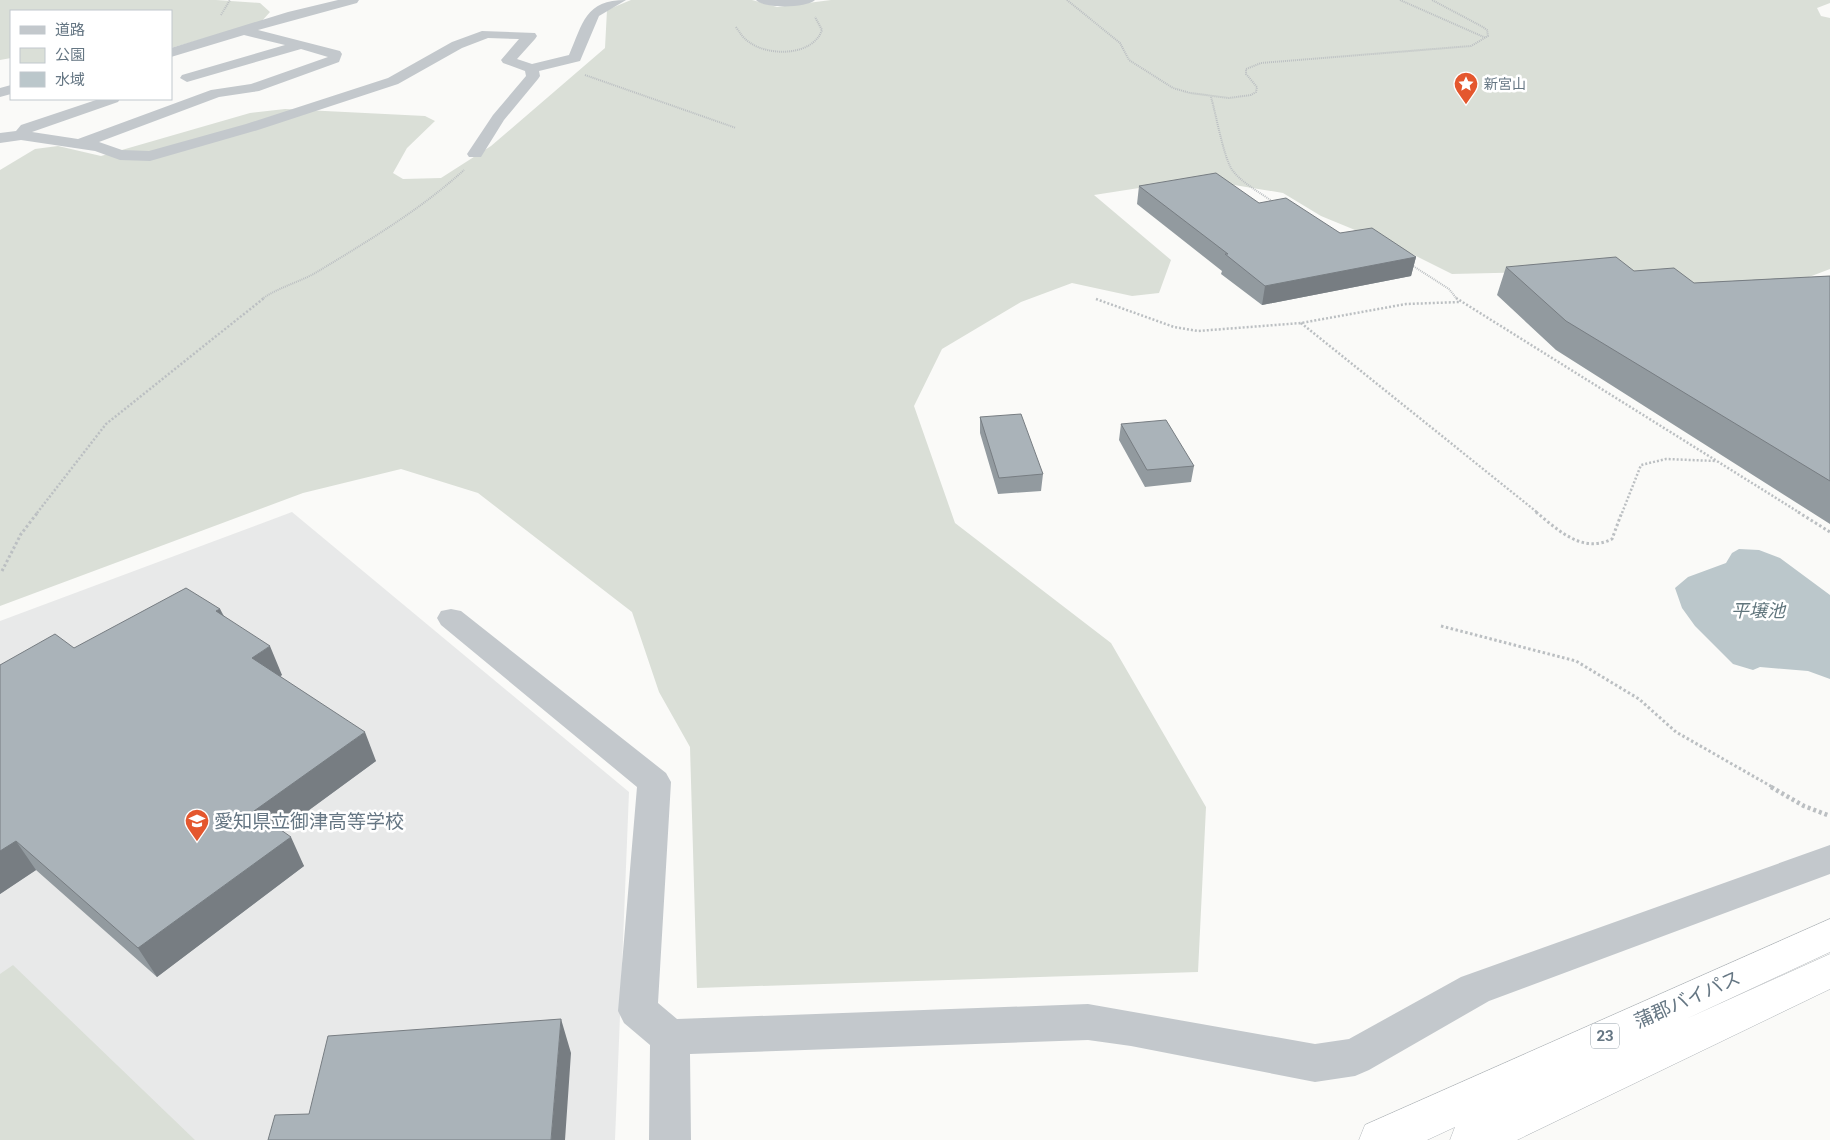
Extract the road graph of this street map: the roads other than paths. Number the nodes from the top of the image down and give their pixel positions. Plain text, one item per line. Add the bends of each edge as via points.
1 (353, 0) edge
2 (620, 0) edge
3 (762, 0) edge
4 (809, 0) edge
5 (246, 31) junction
6 (302, 45) junction
7 (172, 53) edge
8 (531, 69) junction
9 (177, 77) edge
10 (216, 93) junction
11 (110, 100) edge
12 (21, 135) junction
13 (0, 138) edge
14 (80, 144) junction
15 (476, 154) road end
16 (451, 618) dead end
17 (1830, 859) edge
18 (1830, 935) edge
19 (1830, 971) edge
20 (670, 1036) junction
21 (670, 1140) edge
22 (1380, 1140) edge
23 (1471, 1140) edge

1 - 5 street
2 - 8 street via 593,14 575,58
3 - 4 street via 783,3
5 - 6 street
5 - 7 street
6 - 9 street
6 - 10 street via 335,54 334,59 254,88
8 - 14 street via 508,60 530,36 488,34 457,45 393,81 207,141 150,156 120,155
8 - 15 street via 534,76 498,118
9 - 10 street
10 - 14 street
11 - 12 street via 27,128
12 - 13 street
12 - 14 street
16 - 20 street via 654,782 638,1011
17 - 20 street via 1475,989 1355,1057 1315,1063 1088,1022
18 - 22 highway, 蒲郡バイパス / 23
19 - 23 highway, 蒲郡バイパス / 23
20 - 21 street

